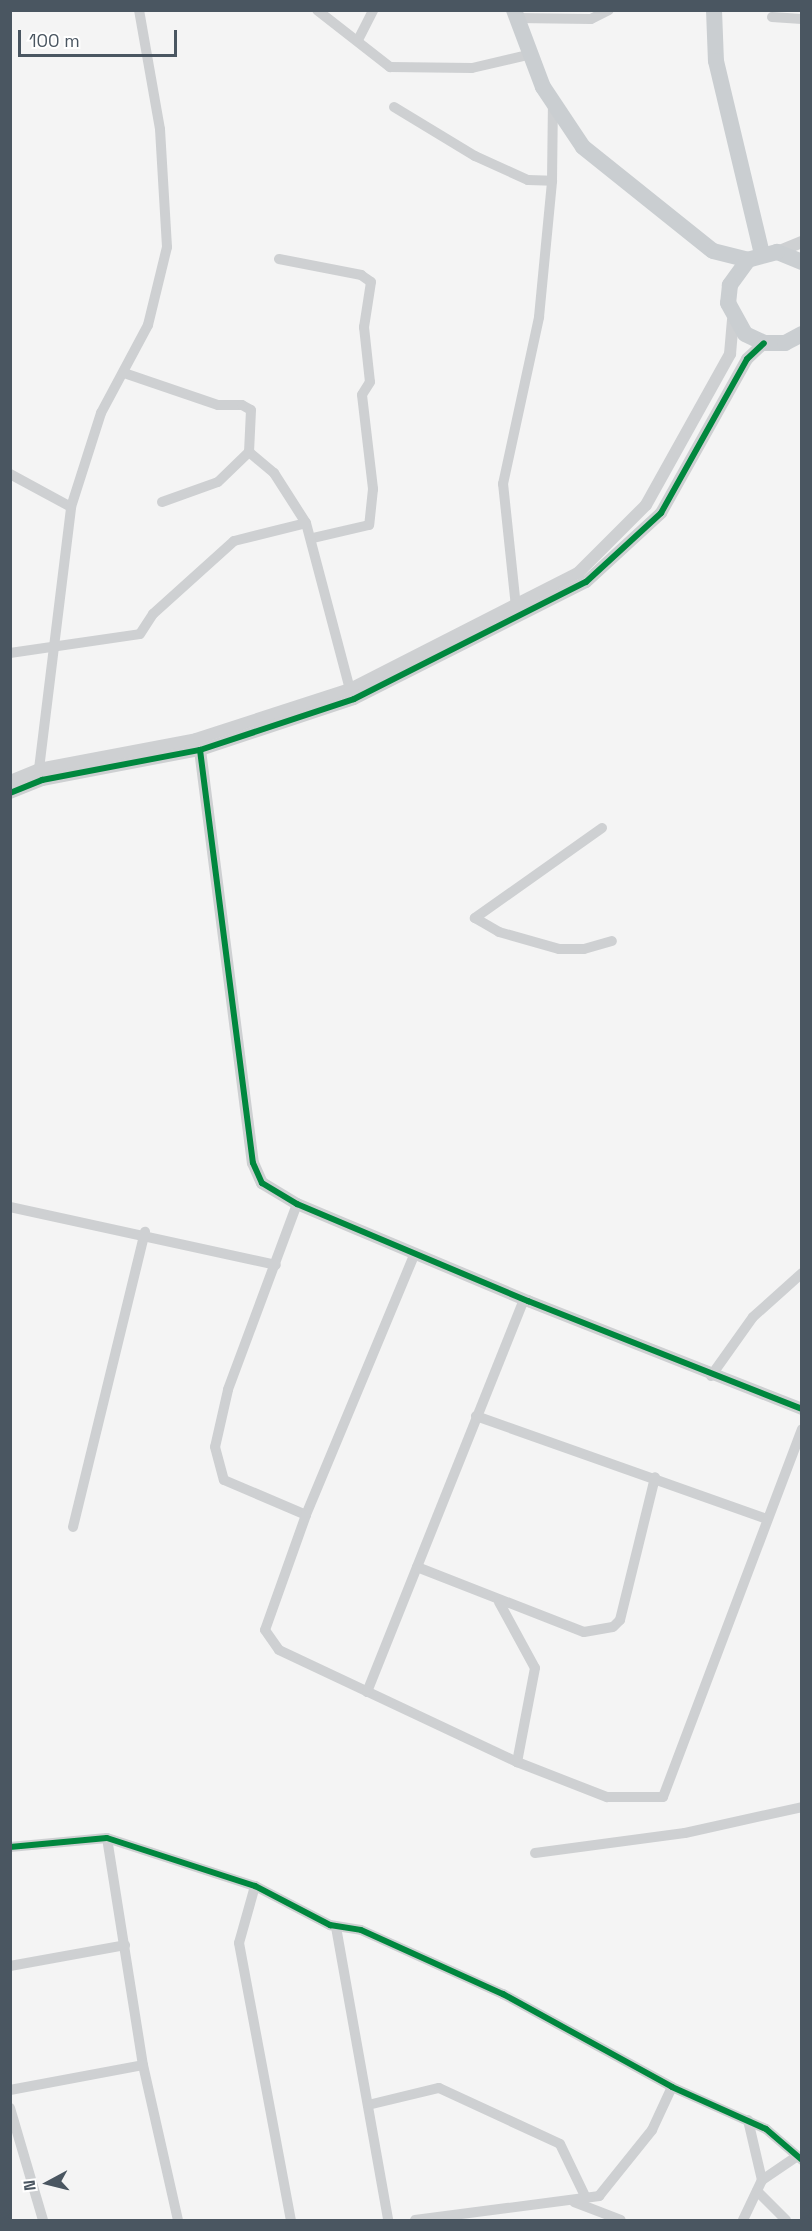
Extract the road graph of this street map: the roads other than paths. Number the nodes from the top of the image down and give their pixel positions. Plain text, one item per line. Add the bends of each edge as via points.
1 (139, 10) edge
2 (317, 10) edge
3 (374, 10) edge
4 (609, 10) edge
5 (714, 10) edge
6 (515, 14) edge
7 (772, 17) dead end
8 (801, 19) edge
9 (358, 40) junction
10 (532, 54) junction
11 (553, 101) junction
12 (394, 107) dead end
13 (552, 182) junction
14 (801, 242) edge
15 (713, 251) junction
16 (762, 255) junction
17 (279, 259) dead end
18 (801, 262) edge
19 (730, 285) junction
20 (733, 320) junction
21 (801, 334) edge
22 (764, 343) junction
23 (127, 374) junction
24 (249, 452) junction
25 (10, 474) edge
26 (162, 502) dead end
27 (71, 507) junction
28 (306, 523) junction
29 (313, 538) junction
30 (542, 599) junction
31 (516, 607) junction
32 (52, 650) junction
33 (10, 653) edge
34 (350, 689) junction
35 (200, 750) junction
36 (39, 769) junction
37 (10, 781) edge
38 (10, 793) edge
39 (602, 828) dead end
40 (612, 941) dead end
41 (297, 1204) junction
42 (10, 1207) edge
43 (145, 1232) junction
44 (415, 1253) junction
45 (276, 1265) junction
46 (801, 1273) edge
47 (524, 1300) junction
48 (711, 1376) junction
49 (801, 1409) edge
50 (476, 1416) junction
51 (801, 1429) edge
52 (656, 1477) junction
53 (306, 1515) junction
54 (767, 1519) junction
55 (73, 1527) dead end
56 (417, 1567) junction
57 (499, 1602) junction
58 (367, 1692) junction
59 (517, 1762) junction
60 (801, 1806) edge
61 (107, 1838) junction
62 (10, 1847) edge
63 (536, 1853) dead end
64 (255, 1886) junction
65 (336, 1927) junction
66 (125, 1945) junction
67 (10, 1966) edge
68 (143, 2065) junction
69 (672, 2087) junction
70 (10, 2090) edge
71 (368, 2105) junction
72 (10, 2108) edge
73 (748, 2120) junction
74 (799, 2159) edge
75 (762, 2180) junction
76 (757, 2191) junction
77 (586, 2198) junction
78 (573, 2201) junction
79 (512, 2215) edge
80 (43, 2220) edge
81 (178, 2220) edge
82 (291, 2220) edge
83 (388, 2220) edge
84 (415, 2220) edge
85 (621, 2220) edge
86 (743, 2220) edge
87 (786, 2220) edge

1 - 23 street via 160,129 167,247 148,325
2 - 9 street
3 - 9 street
4 - 6 street via 591,19
5 - 16 main road via 716,61
6 - 10 main road
7 - 8 street
9 - 10 street via 369,55 390,67 472,68
10 - 11 main road
11 - 13 street
11 - 15 main road via 583,147
12 - 13 street via 475,156 528,180
13 - 31 street via 539,317 503,484
14 - 16 street
15 - 16 main road
15 - 19 main road
16 - 18 main road
16 - 19 main road
17 - 29 street via 361,275 371,282 364,327 370,382 362,395 373,489 369,525
19 - 20 main road
20 - 22 main road
20 - 30 street via 730,354 646,505 578,573
21 - 22 main road via 785,343
22 - 30 street via 747,359 661,513 586,582
23 - 24 street via 218,405 242,405 251,410
23 - 27 street via 102,413
24 - 26 street via 218,482
24 - 28 street via 273,473
25 - 27 street
27 - 32 street
28 - 29 street
28 - 32 street via 234,541 153,614 140,634
29 - 34 street via 327,620
30 - 31 street
30 - 35 street via 354,699
31 - 34 street
32 - 33 street
32 - 36 street
34 - 36 street via 195,739
35 - 38 street via 42,780
35 - 41 street via 253,1163 262,1183
36 - 37 street
39 - 40 street via 475,918 498,932 560,949 584,949
41 - 44 street
41 - 45 street
42 - 43 street
43 - 45 street
43 - 55 street
44 - 47 street
44 - 53 street
45 - 53 street via 228,1390 216,1461 224,1480
46 - 48 street via 753,1317
47 - 48 street
47 - 50 street
48 - 49 street
50 - 52 street
50 - 56 street
51 - 54 street
52 - 54 street
52 - 57 street via 620,1620 613,1627 584,1632
53 - 58 street via 265,1630 267,1638 279,1650
54 - 59 street via 663,1797 607,1797
56 - 57 street
56 - 58 street
57 - 59 street via 535,1668
58 - 59 street
60 - 63 street via 685,1833
61 - 62 street
61 - 64 street
61 - 66 street
64 - 65 street
64 - 82 street via 239,1943
65 - 69 street via 361,1930 503,1994
65 - 71 street
66 - 67 street
66 - 68 street
68 - 70 street
68 - 81 street
69 - 73 street
69 - 77 street via 652,2130 628,2154 607,2190
71 - 77 street via 439,2088 560,2144
71 - 83 street
72 - 80 street
73 - 74 street
73 - 75 street
74 - 75 street
75 - 76 street
76 - 86 street
76 - 87 street
77 - 78 street
78 - 79 street
78 - 85 street
79 - 84 street

